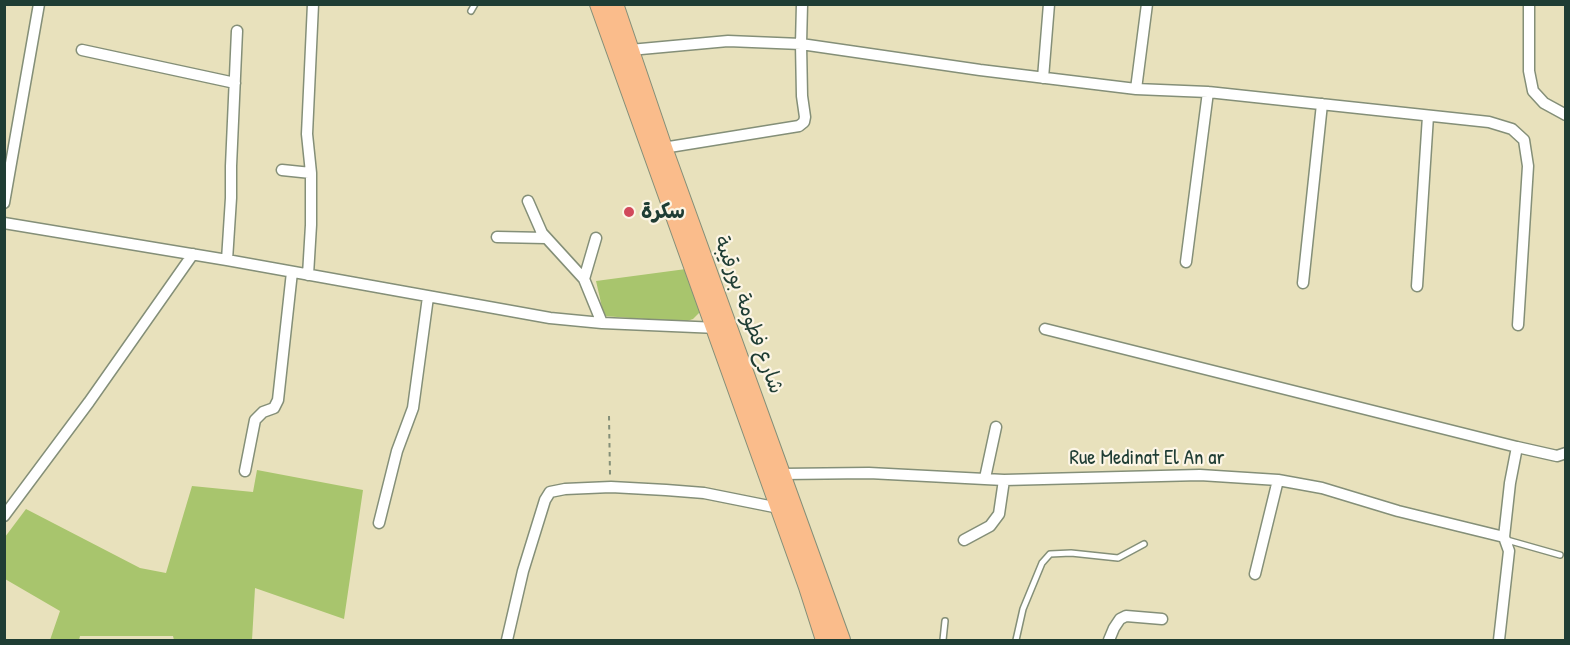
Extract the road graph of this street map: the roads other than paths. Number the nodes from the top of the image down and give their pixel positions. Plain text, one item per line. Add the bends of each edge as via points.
1 (39, 4) edge
2 (313, 4) edge
3 (475, 4) edge
4 (599, 4) edge
5 (614, 4) edge
6 (802, 4) edge
7 (1049, 4) edge
8 (1147, 4) edge
9 (1529, 4) edge
10 (471, 11) dead end
11 (237, 31) dead end
12 (801, 44) junction
13 (82, 50) dead end
14 (630, 50) junction
15 (1043, 78) junction
16 (235, 83) junction
17 (1136, 89) junction
18 (1208, 92) junction
19 (1322, 104) junction
20 (1566, 115) edge
21 (1428, 116) junction
22 (663, 148) junction
23 (282, 170) dead end
24 (311, 173) junction
25 (528, 201) dead end
26 (4, 203) edge
27 (7, 226) edge
28 (497, 237) dead end
29 (546, 238) junction
30 (596, 238) dead end
31 (193, 254) junction
32 (227, 260) junction
33 (1186, 262) dead end
34 (292, 272) junction
35 (308, 275) junction
36 (584, 279) junction
37 (1303, 283) dead end
38 (1417, 286) dead end
39 (428, 297) junction
40 (602, 323) junction
41 (1518, 325) dead end
42 (721, 328) junction
43 (1045, 329) dead end
44 (996, 427) dead end
45 (1517, 447) junction
46 (1566, 453) edge
47 (245, 471) dead end
48 (782, 474) junction
49 (985, 478) junction
50 (1004, 480) junction
51 (1278, 480) junction
52 (779, 508) junction
53 (4, 516) edge
54 (379, 523) dead end
55 (1505, 538) junction
56 (964, 540) dead end
57 (1144, 544) dead end
58 (1560, 555) dead end
59 (1255, 574) dead end
60 (1162, 619) dead end
61 (945, 621) dead end
62 (507, 640) edge
63 (825, 640) edge
64 (841, 640) edge
65 (943, 640) edge
66 (1016, 640) edge
67 (1109, 640) edge
68 (1499, 640) edge

1 - 26 street
2 - 24 street via 308,134
3 - 10 lane
4 - 42 main road, شارع فطومة بورقيبة
5 - 14 main road, شارع فطومة بورقيبة
6 - 12 street
7 - 15 street
8 - 17 street
9 - 20 street via 1529,71 1533,91 1544,103
11 - 16 street
12 - 14 street via 728,41
12 - 15 street
12 - 22 street via 806,117 799,126
13 - 16 street
14 - 22 main road, شارع فطومة بورقيبة
15 - 17 street
16 - 32 street
17 - 18 street
18 - 19 street
18 - 33 street
19 - 21 street
19 - 37 street
21 - 38 street
21 - 41 street via 1488,122 1512,129 1524,140 1528,166
22 - 42 main road, شارع فطومة بورقيبة
23 - 24 street
24 - 35 street
25 - 29 street
27 - 31 street
28 - 29 street
29 - 36 street
30 - 36 street
31 - 32 street
31 - 53 street
32 - 34 street
34 - 35 street
34 - 47 street via 278,400 274,408 262,412 255,420
35 - 39 street
36 - 40 street
39 - 40 street
39 - 54 street via 413,408 397,451
40 - 42 street
42 - 48 main road, شارع فطومة بورقيبة
42 - 52 main road, شارع فطومة بورقيبة
43 - 45 street
44 - 49 street
45 - 46 street via 1557,456
45 - 55 street
48 - 49 street, Rue Medinat El An ar
48 - 64 main road, شارع فطومة بورقيبة
49 - 50 street, Rue Medinat El An ar
50 - 51 street, Rue Medinat El An ar via 1200,476
50 - 56 street via 999,514 990,525
51 - 55 street, Rue Medinat El An ar via 1322,488
51 - 59 street
52 - 62 street via 704,494 611,487 556,490 547,495
52 - 63 main road, شارع فطومة بورقيبة
55 - 58 lane
55 - 68 street via 1509,551
57 - 66 lane via 1118,558 1050,554 1042,563 1023,609
60 - 67 street via 1126,616 1120,619
61 - 65 lane

